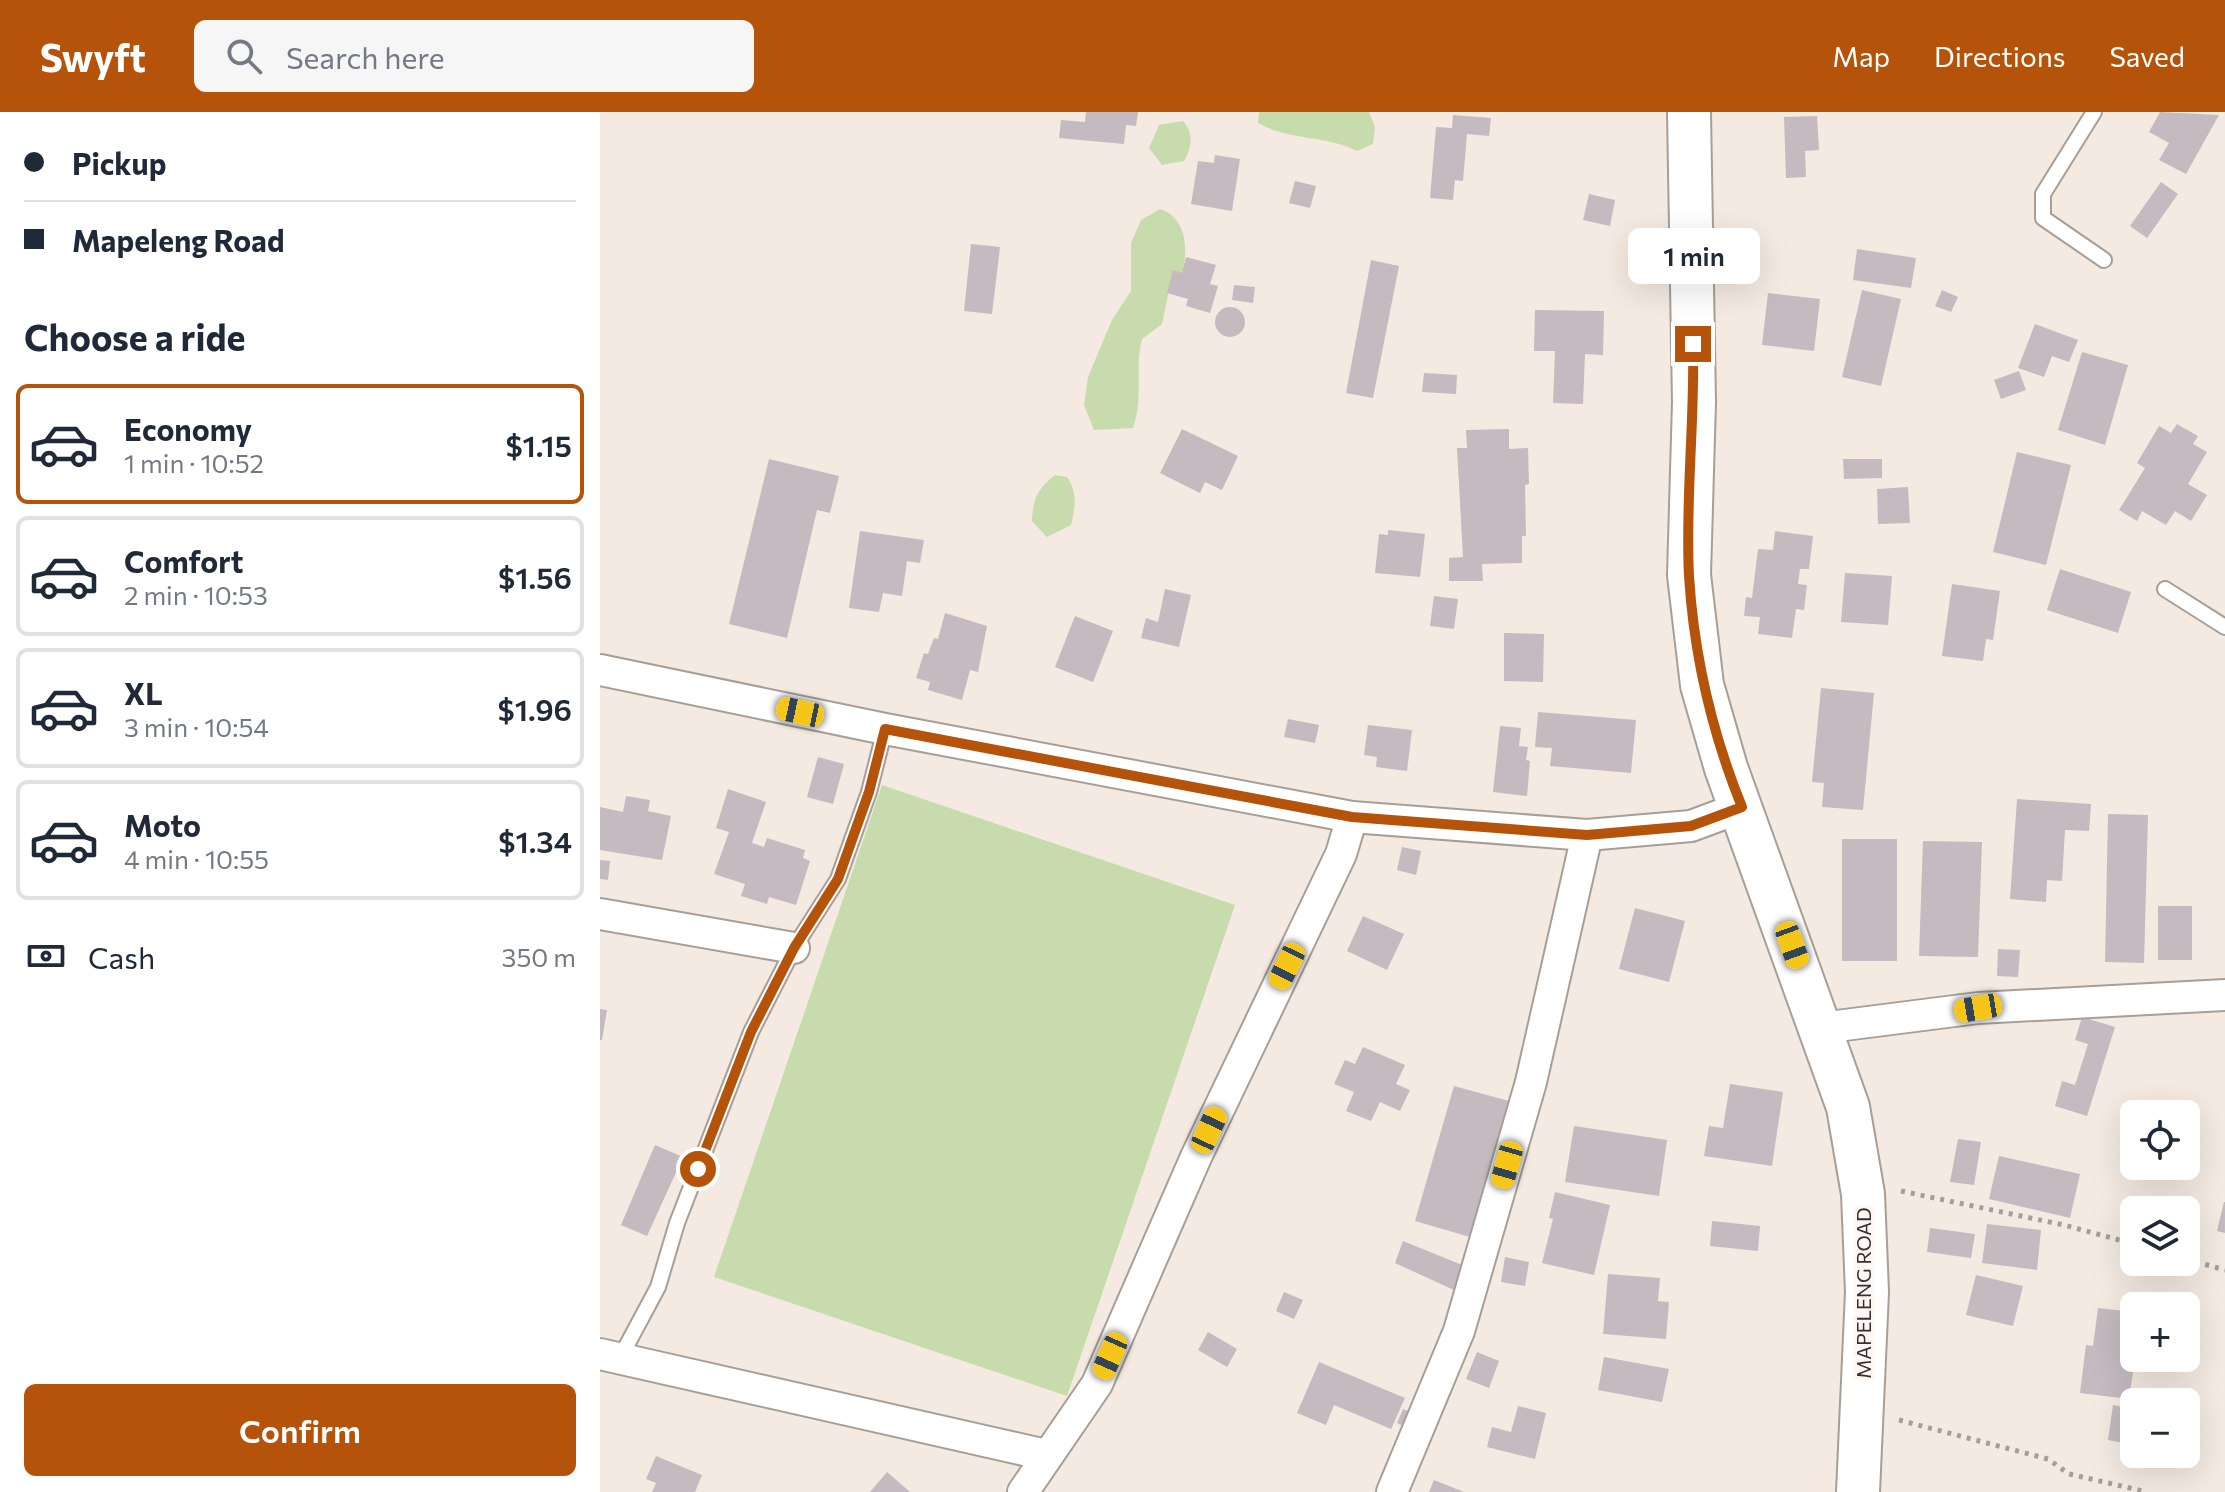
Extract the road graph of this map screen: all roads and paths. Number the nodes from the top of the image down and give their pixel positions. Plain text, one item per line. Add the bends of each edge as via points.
1 (1689, 112) edge
2 (2094, 112) edge
3 (2104, 260) dead end
4 (2165, 589) dead end
5 (2225, 627) edge
6 (600, 670) edge
7 (885, 729) junction
8 (1742, 807) junction
9 (1352, 817) junction
10 (1587, 835) junction
11 (600, 914) edge
12 (794, 948) junction
13 (2225, 995) edge
14 (1821, 1028) junction
15 (1863, 1194) junction
16 (2120, 1240) edge
17 (2200, 1263) edge
18 (2225, 1270) edge
19 (610, 1356) edge
20 (1862, 1414) junction
21 (1046, 1455) junction
22 (1023, 1492) edge
23 (1392, 1492) edge
24 (1858, 1492) edge
25 (2147, 1492) edge

1 - 8 street, MAPELENG ROAD via 1694,402 1689,575 1702,685
2 - 3 lane via 2043,194 2043,218
4 - 5 lane
6 - 7 street
7 - 9 street
7 - 12 lane via 838,879
8 - 10 street via 1691,826
8 - 14 street, MAPELENG ROAD
9 - 10 street
9 - 21 street via 1341,854 1196,1157 1097,1384
10 - 23 street via 1531,1082 1459,1331
11 - 12 street
12 - 19 lane via 751,1032 677,1223 658,1287
13 - 14 street via 1978,1008
14 - 15 street, MAPELENG ROAD via 1848,1107
15 - 16 path via 1891,1189
15 - 20 street, MAPELENG ROAD via 1867,1292
17 - 18 path
19 - 21 street
20 - 24 street, MAPELENG ROAD
20 - 25 path via 1962,1434 2048,1459 2069,1474
21 - 22 street

